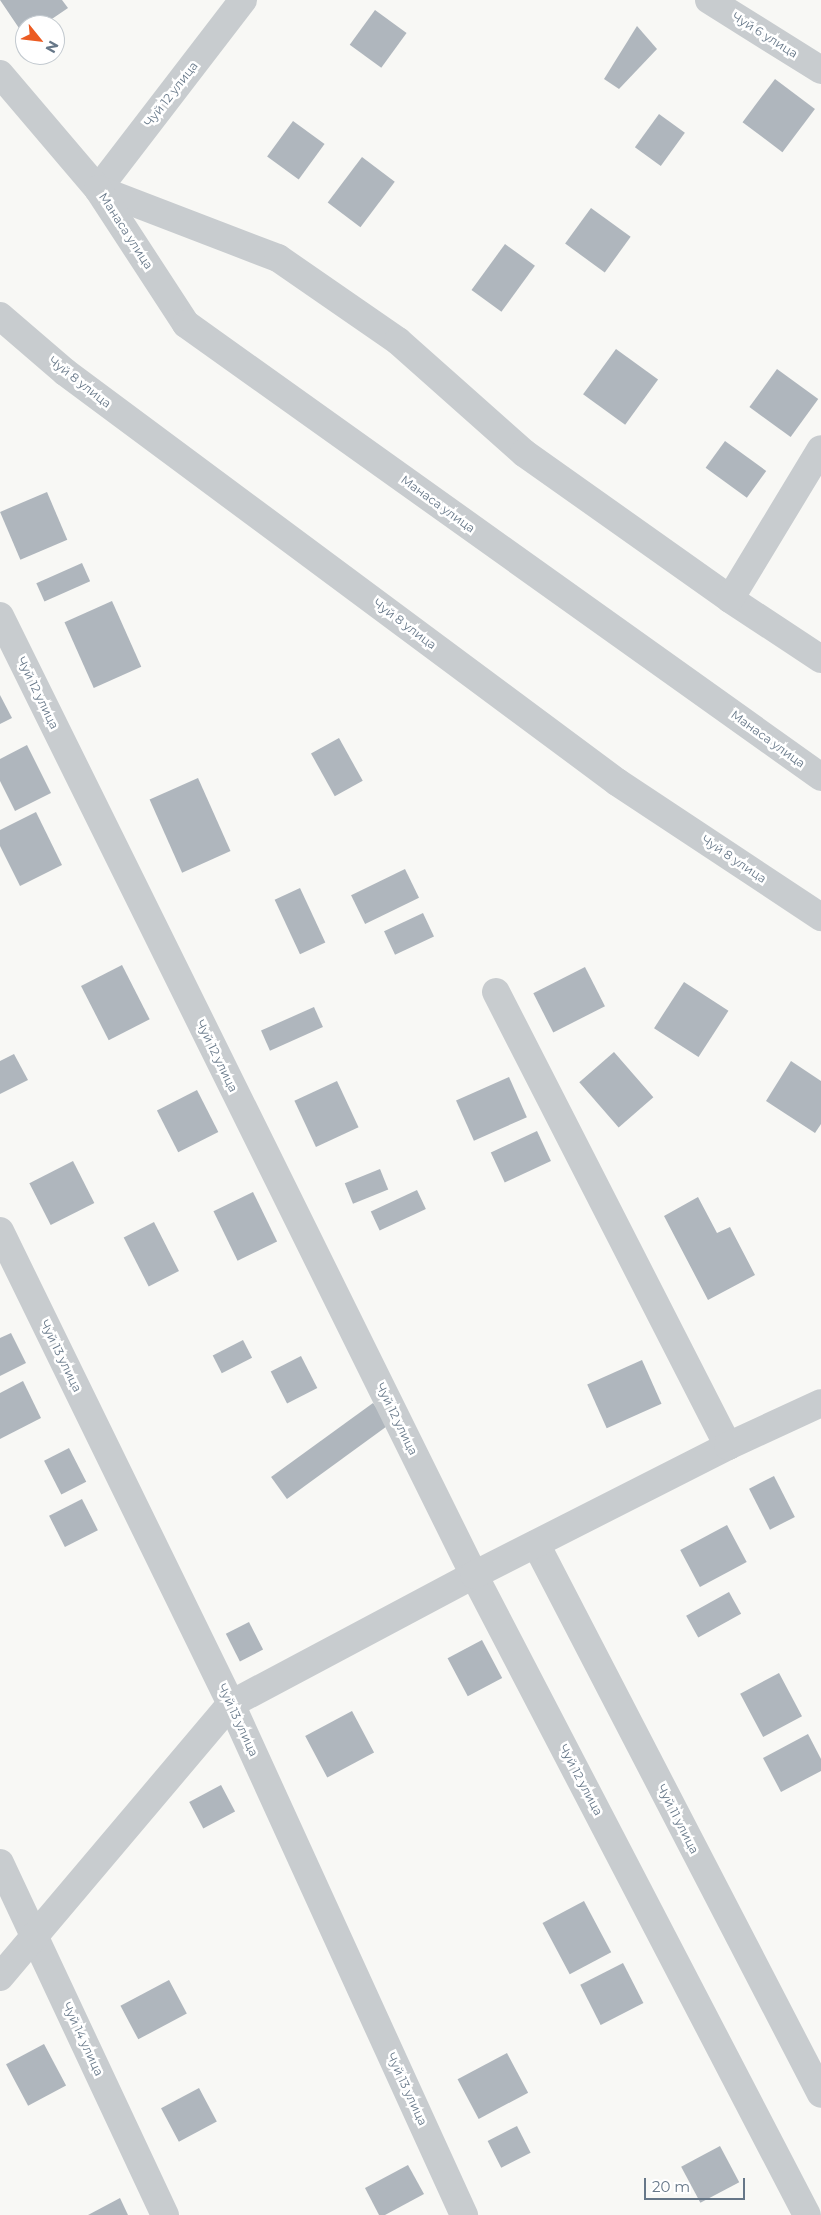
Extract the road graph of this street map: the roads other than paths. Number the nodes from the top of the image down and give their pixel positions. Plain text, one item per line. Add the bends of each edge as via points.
1 (243, 0) edge
2 (709, 0) edge
3 (821, 70) edge
4 (0, 74) edge
5 (98, 189) junction
6 (0, 316) edge
7 (821, 449) edge
8 (730, 599) junction
9 (0, 616) edge
10 (821, 659) edge
11 (821, 777) edge
12 (821, 917) edge
13 (496, 992) dead end
14 (0, 1231) edge
15 (821, 1403) edge
16 (728, 1446) junction
17 (536, 1544) junction
18 (474, 1575) junction
19 (232, 1704) junction
20 (0, 1863) edge
21 (34, 1934) junction
22 (0, 1977) edge
23 (821, 2094) edge
24 (165, 2215) edge
25 (464, 2215) edge
26 (808, 2215) edge

1 - 5 street, Чуй 12 улица
2 - 3 street, Чуй 6 улица
4 - 5 street, Манаса улица
5 - 8 street, Манаса улица via 278,258 398,341 524,453
5 - 11 street, Манаса улица via 186,324
6 - 12 street, Чуй 8 улица via 65,372 618,782
7 - 8 street
8 - 10 street, Манаса улица
9 - 18 street, Чуй 12 улица
13 - 16 street
14 - 19 street, Чуй 13 улица
15 - 16 street
16 - 17 street
17 - 18 street
17 - 23 street, Чуй 11 улица
18 - 19 street
18 - 26 street, Чуй 12 улица
19 - 21 street
19 - 25 street, Чуй 13 улица
20 - 21 street, Чуй 14 улица
21 - 22 street
21 - 24 street, Чуй 14 улица

